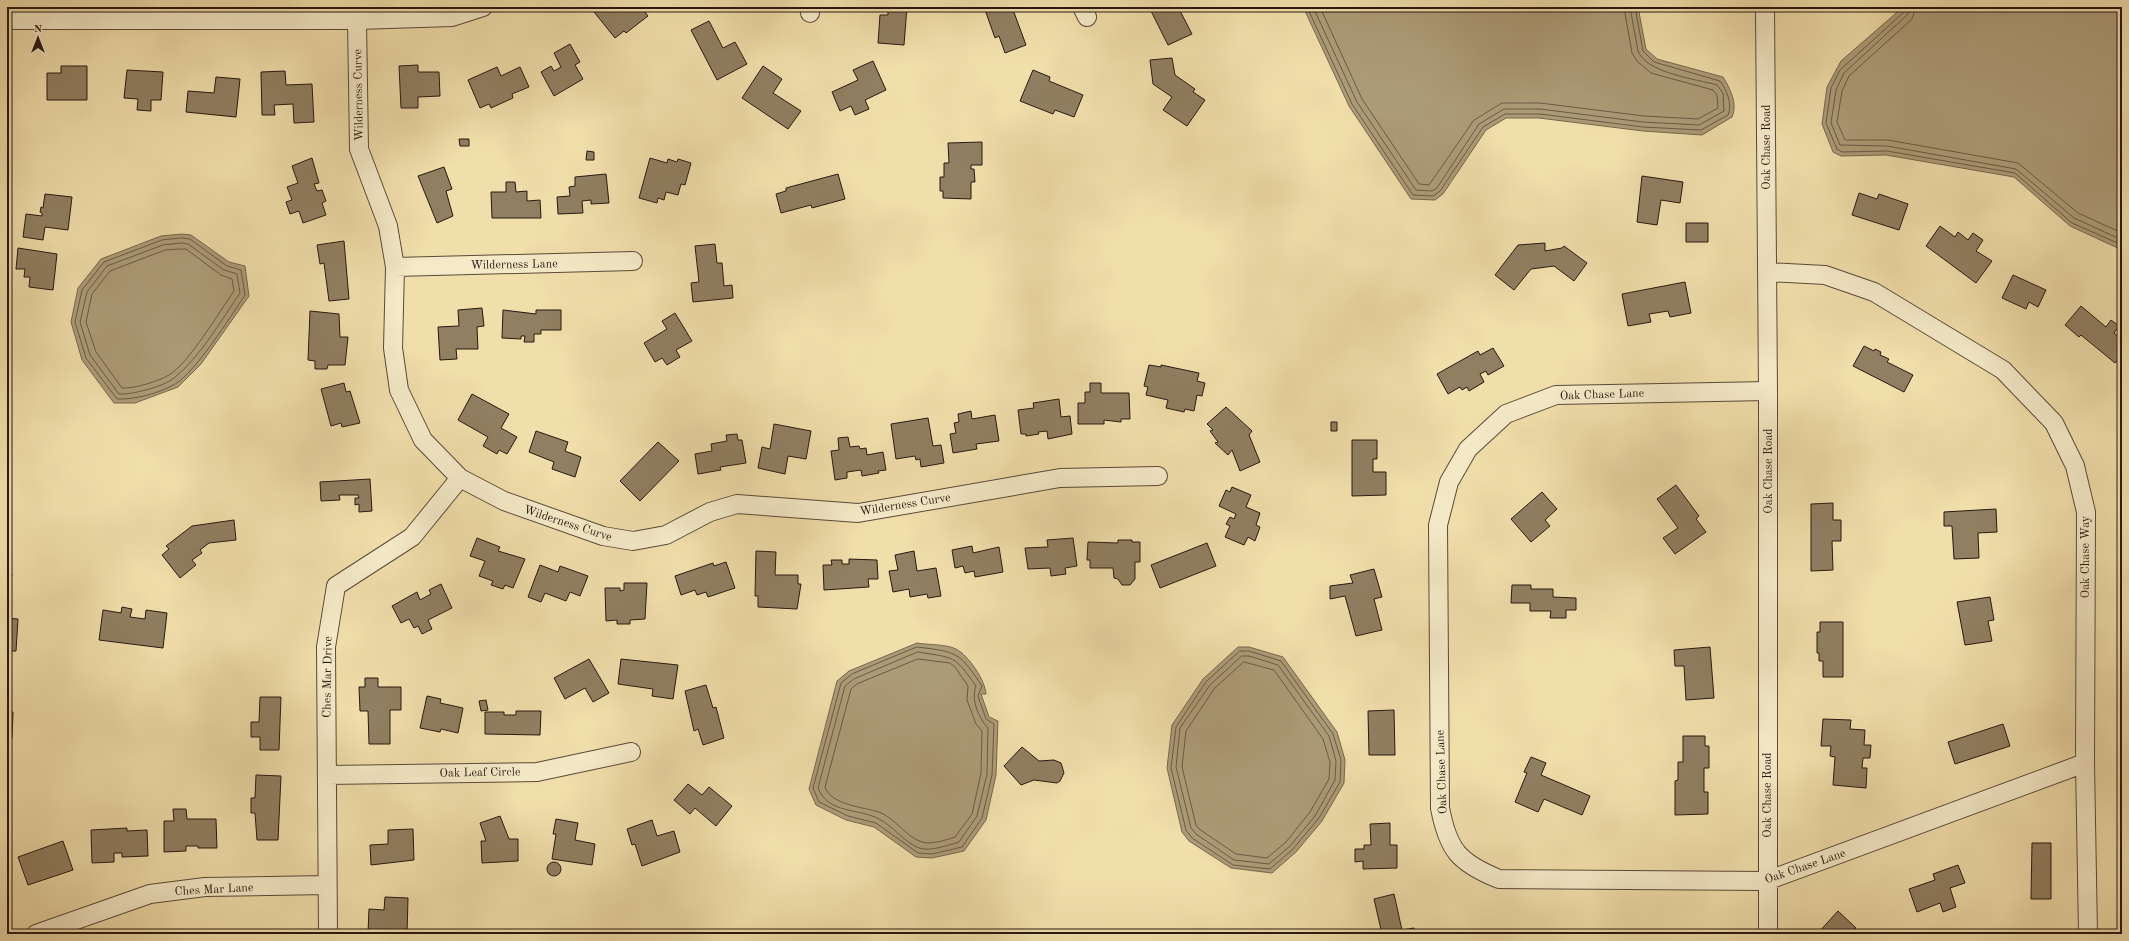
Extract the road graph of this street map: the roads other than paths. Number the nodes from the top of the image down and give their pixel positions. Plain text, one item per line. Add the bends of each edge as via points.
1 (483, 7) edge
2 (1765, 7) edge
3 (362, 13) edge
4 (104, 14) edge
5 (7, 20) edge
6 (633, 261) dead end
7 (395, 267) junction
8 (1767, 272) junction
9 (1768, 391) junction
10 (1158, 476) dead end
11 (460, 478) junction
12 (631, 752) dead end
13 (2085, 763) junction
14 (327, 775) junction
15 (1766, 881) junction
16 (328, 885) junction
17 (36, 934) edge
18 (328, 934) edge
19 (1768, 934) edge
20 (2088, 934) edge

1 - 3 street via 452,17
2 - 8 street, Oak Chase Road
3 - 4 street
3 - 7 street, Wilderness Curve via 359,149 388,226
4 - 5 street
6 - 7 street, Wilderness Lane
7 - 11 street, Wilderness Curve via 393,348 399,390 423,440
8 - 9 street, Oak Chase Road
8 - 13 street, Oak Chase Way via 1825,275 1874,292 2003,370 2054,423 2075,466 2086,512
9 - 15 street, Oak Chase Road
9 - 15 street, Oak Chase Lane via 1556,395 1506,414 1468,450 1449,482 1438,525 1440,808 1444,832 1457,855 1477,871 1499,879
10 - 11 street, Wilderness Curve via 1060,478 858,513 737,504 710,512 666,535 634,541 603,536 504,501
11 - 14 street, Ches Mar Drive via 412,537 336,586 326,647
12 - 14 street, Oak Leaf Circle via 536,772
13 - 15 street, Oak Chase Lane
13 - 20 street, Oak Chase Way
14 - 16 street, Ches Mar Drive
15 - 19 street, Oak Chase Road
16 - 17 street, Ches Mar Lane via 205,886 150,894
16 - 18 street, Ches Mar Drive

